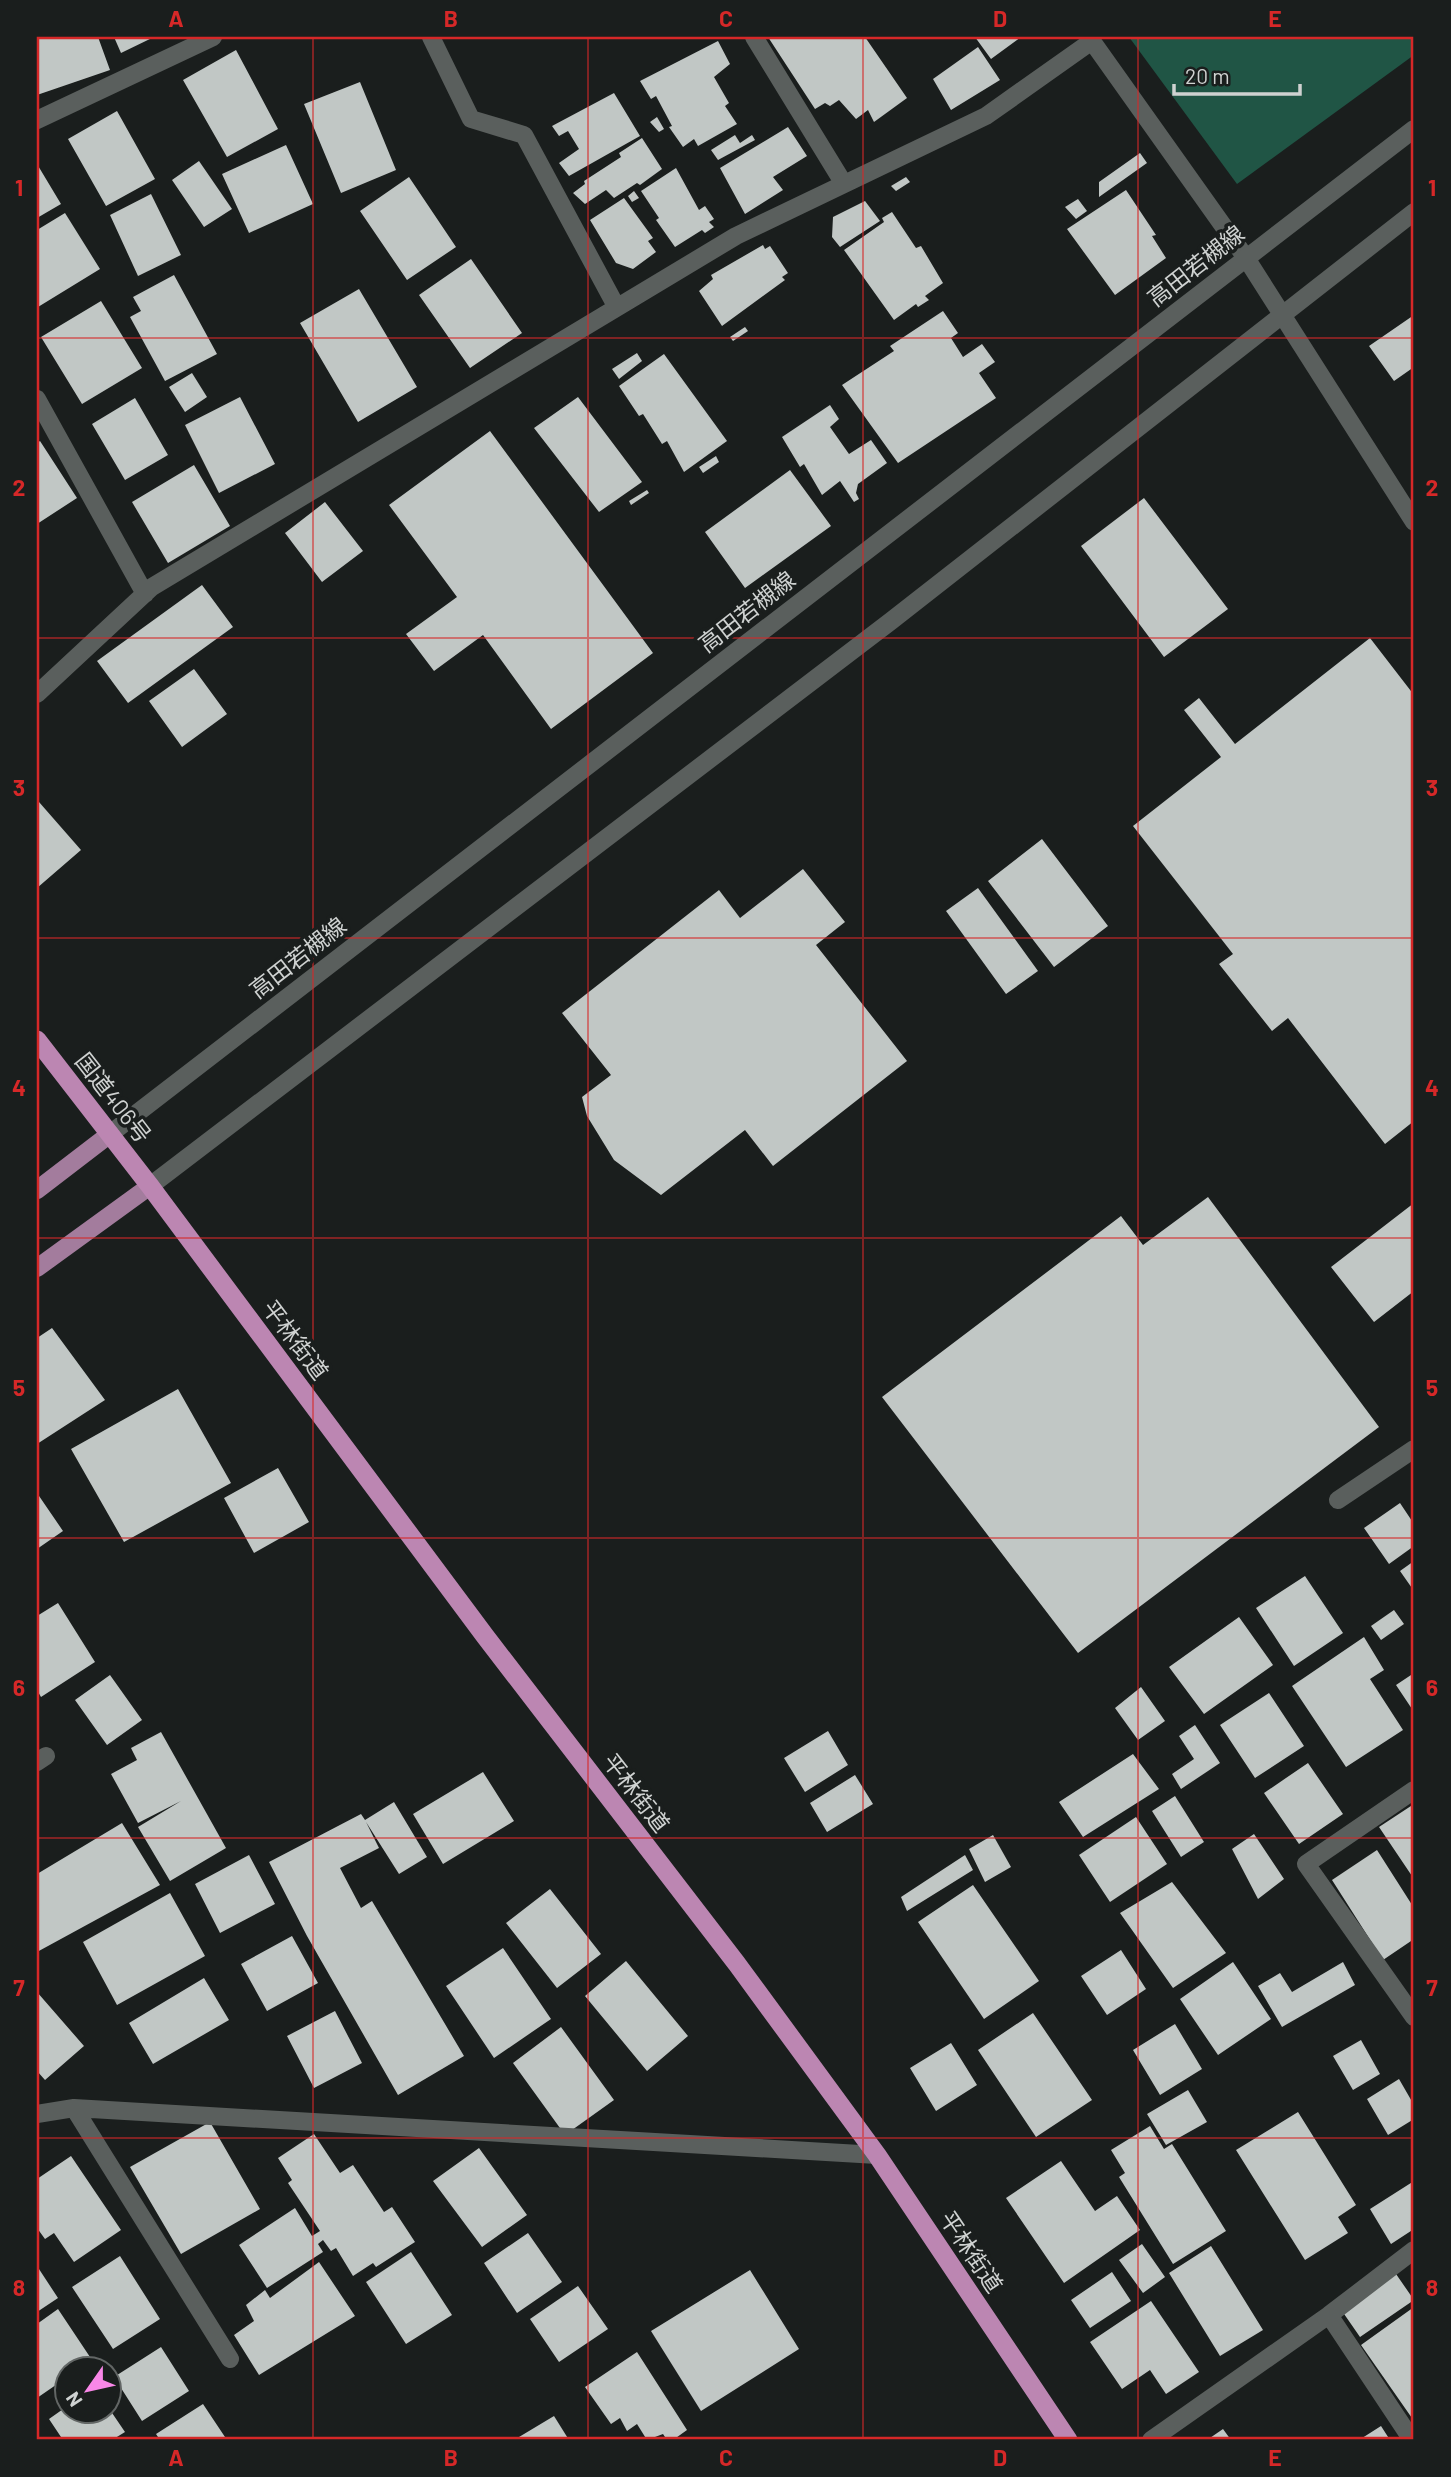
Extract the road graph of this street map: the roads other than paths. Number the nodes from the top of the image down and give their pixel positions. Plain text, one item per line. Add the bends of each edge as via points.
1 (213, 37) edge
2 (431, 37) edge
3 (754, 37) edge
4 (1091, 39) edge
5 (37, 120) edge
6 (1414, 130) edge
7 (844, 184) junction
8 (1414, 212) edge
9 (1245, 258) junction
10 (616, 306) junction
11 (1282, 314) junction
12 (37, 399) edge
13 (1414, 522) edge
14 (145, 594) junction
15 (37, 694) edge
16 (37, 1040) edge
17 (110, 1134) junction
18 (150, 1186) junction
19 (37, 1190) edge
20 (37, 1268) edge
21 (1414, 1450) edge
22 (1338, 1500) dead end
23 (1414, 1790) edge
24 (1414, 2018) edge
25 (74, 2108) junction
26 (37, 2114) edge
27 (877, 2155) junction
28 (1414, 2250) edge
29 (1329, 2315) junction
30 (230, 2359) dead end
31 (1068, 2440) edge
32 (1151, 2440) edge
33 (1412, 2440) edge

1 - 5 street
2 - 10 street via 471,120 524,135
3 - 7 street
4 - 7 street via 986,116
4 - 9 street
6 - 9 street, 高田若槻線
7 - 10 street via 736,236
8 - 11 street
9 - 11 street
9 - 17 street, 高田若槻線
10 - 14 street
11 - 13 street
11 - 18 street via 849,654
12 - 14 street
14 - 15 street
16 - 17 highway, 国道406号
17 - 18 highway, 国道406号
17 - 19 main road
18 - 20 main road
18 - 27 highway, 平林街道
21 - 22 street
23 - 24 street via 1306,1864
25 - 26 street
25 - 27 street
25 - 30 street
27 - 31 highway, 平林街道
28 - 29 street
29 - 32 street
29 - 33 street

